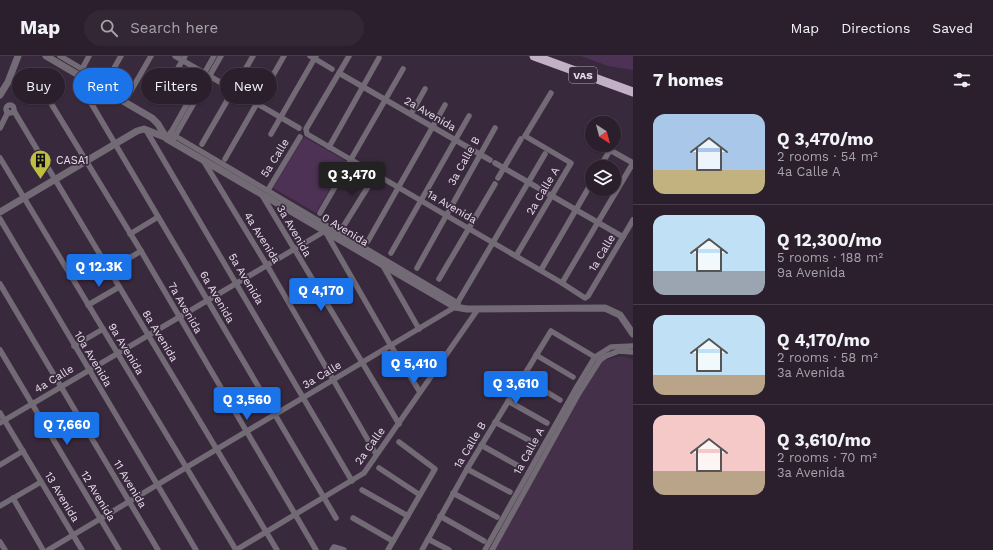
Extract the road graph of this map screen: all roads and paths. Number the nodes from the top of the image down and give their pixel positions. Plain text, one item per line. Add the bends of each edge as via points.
1 (18, 56) edge
2 (46, 56) edge
3 (60, 56) edge
4 (89, 56) edge
5 (121, 56) edge
6 (151, 56) edge
7 (174, 56) edge
8 (214, 56) edge
9 (221, 56) edge
10 (253, 56) edge
11 (284, 56) edge
12 (348, 56) edge
13 (534, 56) edge
14 (546, 56) edge
15 (313, 57) edge
16 (183, 58) edge
17 (379, 58) dead end
18 (80, 68) edge
19 (83, 68) edge
20 (114, 68) edge
21 (177, 68) edge
22 (197, 68) edge
23 (210, 68) edge
24 (212, 68) edge
25 (246, 68) edge
26 (277, 68) edge
27 (332, 69) dead end
28 (403, 69) dead end
29 (339, 73) junction
30 (133, 87) edge
31 (363, 87) junction
32 (2, 88) edge
33 (633, 88) edge
34 (426, 89) dead end
35 (633, 92) edge
36 (551, 93) dead end
37 (0, 94) edge
38 (386, 100) junction
39 (51, 104) edge
40 (92, 104) edge
41 (190, 104) edge
42 (225, 104) edge
43 (257, 104) joint
44 (445, 105) dead end
45 (411, 114) junction
46 (469, 116) dead end
47 (280, 118) junction
48 (432, 127) junction
49 (0, 128) edge
50 (299, 128) dead end
51 (494, 128) dead end
52 (146, 130) junction
53 (271, 134) dead end
54 (171, 137) junction
55 (300, 137) dead end
56 (521, 139) dead end
57 (455, 140) junction
58 (115, 144) junction
59 (202, 144) dead end
60 (329, 147) junction
61 (480, 154) junction
62 (544, 154) dead end
63 (0, 158) edge
64 (201, 158) junction
65 (225, 159) dead end
66 (352, 160) junction
67 (604, 160) edge
68 (85, 162) junction
69 (633, 163) edge
70 (504, 168) junction
71 (376, 174) junction
72 (498, 178) dead end
73 (55, 179) junction
74 (528, 183) junction
75 (495, 184) dead end
76 (398, 187) junction
77 (268, 190) junction
78 (259, 191) junction
79 (585, 194) edge
80 (551, 196) junction
81 (24, 198) junction
82 (421, 200) junction
83 (576, 210) junction
84 (0, 212) edge
85 (320, 213) dead end
86 (446, 215) junction
87 (158, 217) junction
88 (0, 219) edge
89 (633, 220) edge
90 (598, 223) junction
91 (344, 227) dead end
92 (469, 228) junction
93 (325, 231) junction
94 (130, 234) junction
95 (623, 237) junction
96 (368, 241) dead end
97 (493, 242) junction
98 (293, 250) junction
99 (141, 251) junction
100 (391, 254) dead end
101 (516, 256) junction
102 (266, 265) junction
103 (383, 265) junction
104 (416, 268) dead end
105 (110, 270) junction
106 (541, 270) junction
107 (439, 279) dead end
108 (562, 283) junction
109 (0, 284) edge
110 (236, 284) junction
111 (119, 287) junction
112 (588, 296) joint
113 (207, 300) junction
114 (88, 305) junction
115 (456, 305) junction
116 (478, 309) junction
117 (179, 317) junction
118 (103, 329) junction
119 (419, 329) junction
120 (633, 334) edge
121 (148, 335) junction
122 (74, 346) junction
123 (391, 346) junction
124 (633, 346) edge
125 (0, 350) edge
126 (633, 352) edge
127 (118, 354) junction
128 (536, 355) junction
129 (434, 358) dead end
130 (597, 359) junction
131 (362, 362) junction
132 (88, 371) junction
133 (408, 374) junction
134 (522, 377) junction
135 (574, 377) dead end
136 (334, 379) junction
137 (60, 387) junction
138 (577, 391) junction
139 (420, 392) junction
140 (303, 398) junction
141 (560, 400) dead end
142 (508, 401) junction
143 (32, 404) junction
144 (0, 412) edge
145 (275, 414) junction
146 (2, 422) edge
147 (495, 422) junction
148 (547, 423) dead end
149 (399, 424) junction
150 (246, 432) junction
151 (399, 442) dead end
152 (536, 444) dead end
153 (481, 445) junction
154 (216, 449) junction
155 (23, 451) junction
156 (376, 454) junction
157 (0, 465) edge
158 (186, 467) junction
159 (378, 468) dead end
160 (522, 468) dead end
161 (467, 469) junction
162 (352, 481) junction
163 (42, 482) junction
164 (157, 485) junction
165 (362, 490) dead end
166 (510, 492) dead end
167 (453, 493) junction
168 (420, 495) junction
169 (13, 498) junction
170 (324, 498) junction
171 (128, 501) junction
172 (0, 506) edge
173 (295, 515) junction
174 (408, 516) junction
175 (440, 516) junction
176 (497, 517) dead end
177 (100, 518) junction
178 (336, 518) dead end
179 (353, 518) dead end
180 (266, 532) junction
181 (73, 534) junction
182 (428, 538) junction
183 (484, 540) dead end
184 (0, 542) edge
185 (393, 542) junction
186 (5, 550) edge
187 (43, 550) edge
188 (48, 550) edge
189 (82, 550) edge
190 (119, 550) edge
191 (158, 550) edge
192 (196, 550) edge
193 (236, 550) edge
194 (277, 550) edge
195 (316, 550) edge
196 (332, 550) edge
197 (344, 550) edge
198 (388, 550) edge
199 (422, 550) edge
200 (449, 550) edge
201 (485, 550) edge
202 (492, 550) edge

1 - 32 street
2 - 54 street, 0 Avenida via 152,118
3 - 18 street
4 - 19 street
5 - 20 street
6 - 30 street
7 - 16 street
8 - 23 street
9 - 24 street
10 - 25 street
11 - 26 street
12 - 29 street
13 - 35 highway, VAS
14 - 33 highway, VAS
15 - 27 street
15 - 47 street
16 - 21 street
16 - 22 street
17 - 31 street
28 - 38 street
29 - 31 street, 2a Avenida
29 - 60 street, 1a Avenida via 306,132
31 - 38 street, 2a Avenida
31 - 60 street
32 - 37 street
34 - 45 street
36 - 80 street, 2a Calle A via 525,136 571,163
38 - 45 street, 2a Avenida
38 - 66 street
39 - 68 street, 7a Avenida
40 - 58 street, 6a Avenida
41 - 54 street
42 - 59 street
43 - 47 street
43 - 65 street
44 - 48 street
45 - 48 street, 2a Avenida
46 - 57 street
47 - 50 street
47 - 53 street
48 - 57 street, 2a Avenida
48 - 76 street
49 - 73 street, 8a Avenida via 8,112 14,111
51 - 61 street, 3a Calle B
52 - 54 street
52 - 58 street via 137,131
52 - 110 street, 5a Avenida
54 - 64 street, 0 Avenida
54 - 77 street, 0 Avenida
55 - 77 street, 5a Calle
56 - 70 street
57 - 61 street, 2a Avenida
57 - 82 street
58 - 68 street
58 - 87 street, 6a Avenida
60 - 66 street, 1a Avenida
61 - 70 street, 2a Avenida
61 - 86 street, 3a Calle B
62 - 74 street, 3a Calle
63 - 81 street, 9a Avenida
64 - 78 street, 0 Avenida
64 - 102 street, 4a Avenida
66 - 71 street, 1a Avenida
66 - 85 street
67 - 69 street via 610,150
68 - 73 street
68 - 94 street, 7a Avenida
69 - 90 street
70 - 72 street
70 - 74 street, 2a Avenida
71 - 76 street, 1a Avenida
71 - 91 street
73 - 81 street
73 - 105 street, 8a Avenida
74 - 80 street, 2a Avenida
74 - 97 street, 3a Calle
75 - 92 street
76 - 82 street, 1a Avenida
76 - 96 street
77 - 115 street, 0 Avenida
78 - 93 street, 0 Avenida
78 - 98 street, 3a Avenida
79 - 83 street
80 - 83 street, 2a Avenida
80 - 101 street, 2a Calle A
81 - 84 street
81 - 114 street, 9a Avenida
82 - 86 street, 1a Avenida
82 - 100 street
83 - 90 street, 2a Avenida
83 - 106 street
86 - 92 street, 1a Avenida
86 - 104 street, 3a Calle B
87 - 94 street
87 - 113 street, 6a Avenida
88 - 122 street, 10a Avenida
89 - 95 street, 1a Calle
90 - 95 street, 2a Avenida
90 - 108 street
92 - 97 street, 1a Avenida
92 - 107 street
93 - 98 street, 4a Calle
93 - 103 street, 0 Avenida
93 - 123 street
94 - 99 street, 7a Avenida
95 - 112 street, 1a Calle
97 - 101 street, 1a Avenida
97 - 115 street, 3a Calle
98 - 102 street, 4a Calle
98 - 131 street, 3a Avenida
99 - 105 street
99 - 117 street, 7a Avenida
101 - 106 street, 1a Avenida
102 - 110 street, 4a Calle
102 - 136 street, 4a Avenida
103 - 115 street, 0 Avenida
103 - 119 street
105 - 111 street, 8a Avenida
106 - 108 street, 1a Avenida
108 - 112 street, 1a Avenida via 584,298
109 - 137 street, 11 Avenida
110 - 113 street, 4a Calle
110 - 140 street, 5a Avenida
111 - 114 street
111 - 121 street, 8a Avenida
113 - 117 street, 4a Calle
113 - 145 street, 6a Avenida
114 - 118 street, 9a Avenida
115 - 116 street, 0 Avenida
115 - 119 street, 3a Calle
116 - 120 street, 0 Avenida via 605,308 620,315
116 - 139 street, 2a Calle
117 - 121 street, 4a Calle
117 - 150 street, 7a Avenida
118 - 122 street
118 - 127 street, 9a Avenida
119 - 123 street, 3a Calle
121 - 127 street, 4a Calle
121 - 154 street, 8a Avenida
122 - 132 street, 10a Avenida
123 - 131 street, 3a Calle
123 - 133 street
124 - 130 street, 1a Calle A via 611,347
125 - 143 street, 12 Avenida
126 - 130 street via 612,353
127 - 132 street, 4a Calle
127 - 158 street, 9a Avenida
128 - 130 street, 1a Calle B via 550,331
128 - 134 street, 1a Calle B
128 - 135 street
129 - 133 street
130 - 138 street, 1a Calle A
131 - 136 street, 3a Calle
131 - 149 street, 3a Avenida
132 - 137 street, 4a Calle
132 - 164 street, 10a Avenida
133 - 139 street
134 - 141 street
134 - 142 street, 1a Calle B
136 - 140 street, 3a Calle
136 - 156 street, 4a Avenida
137 - 143 street, 4a Calle
137 - 171 street, 11 Avenida
138 - 201 street, 1a Calle A
138 - 202 street, 1a Calle A
139 - 149 street, 2a Calle
140 - 145 street, 3a Calle
140 - 162 street, 5a Avenida
142 - 147 street, 1a Calle B
142 - 148 street
143 - 146 street, 4a Calle
143 - 177 street, 12 Avenida
144 - 146 street, 13 Avenida
145 - 150 street, 3a Calle
145 - 170 street, 6a Avenida
146 - 155 street, 13 Avenida
147 - 152 street
147 - 153 street, 1a Calle B
149 - 156 street, 2a Calle
150 - 154 street, 3a Calle
150 - 173 street, 7a Avenida
151 - 168 street via 435,468
153 - 160 street
153 - 161 street, 1a Calle B
154 - 158 street, 3a Calle
154 - 180 street, 8a Avenida
155 - 157 street
155 - 163 street, 13 Avenida
156 - 162 street, 2a Calle via 364,473
158 - 164 street, 3a Calle
158 - 193 street, 9a Avenida
159 - 168 street
161 - 166 street
161 - 167 street, 1a Calle B
162 - 170 street, 2a Calle
163 - 169 street
163 - 181 street, 13 Avenida
164 - 171 street, 3a Calle
164 - 192 street, 10a Avenida
165 - 174 street
167 - 175 street, 1a Calle B
167 - 176 street
168 - 174 street
169 - 172 street
169 - 187 street
170 - 173 street, 2a Calle
170 - 178 street, 6a Avenida
171 - 177 street, 3a Calle
171 - 191 street, 11 Avenida
173 - 180 street, 2a Calle
173 - 195 street, 7a Avenida
174 - 185 street
175 - 182 street, 1a Calle B
175 - 183 street
177 - 181 street, 3a Calle
177 - 190 street, 12 Avenida
179 - 185 street
180 - 193 street, 2a Calle
180 - 194 street, 8a Avenida
181 - 188 street, 3a Calle
181 - 189 street, 13 Avenida
182 - 199 street, 1a Calle B
182 - 200 street
184 - 186 street
185 - 198 street
196 - 197 street via 334,547

